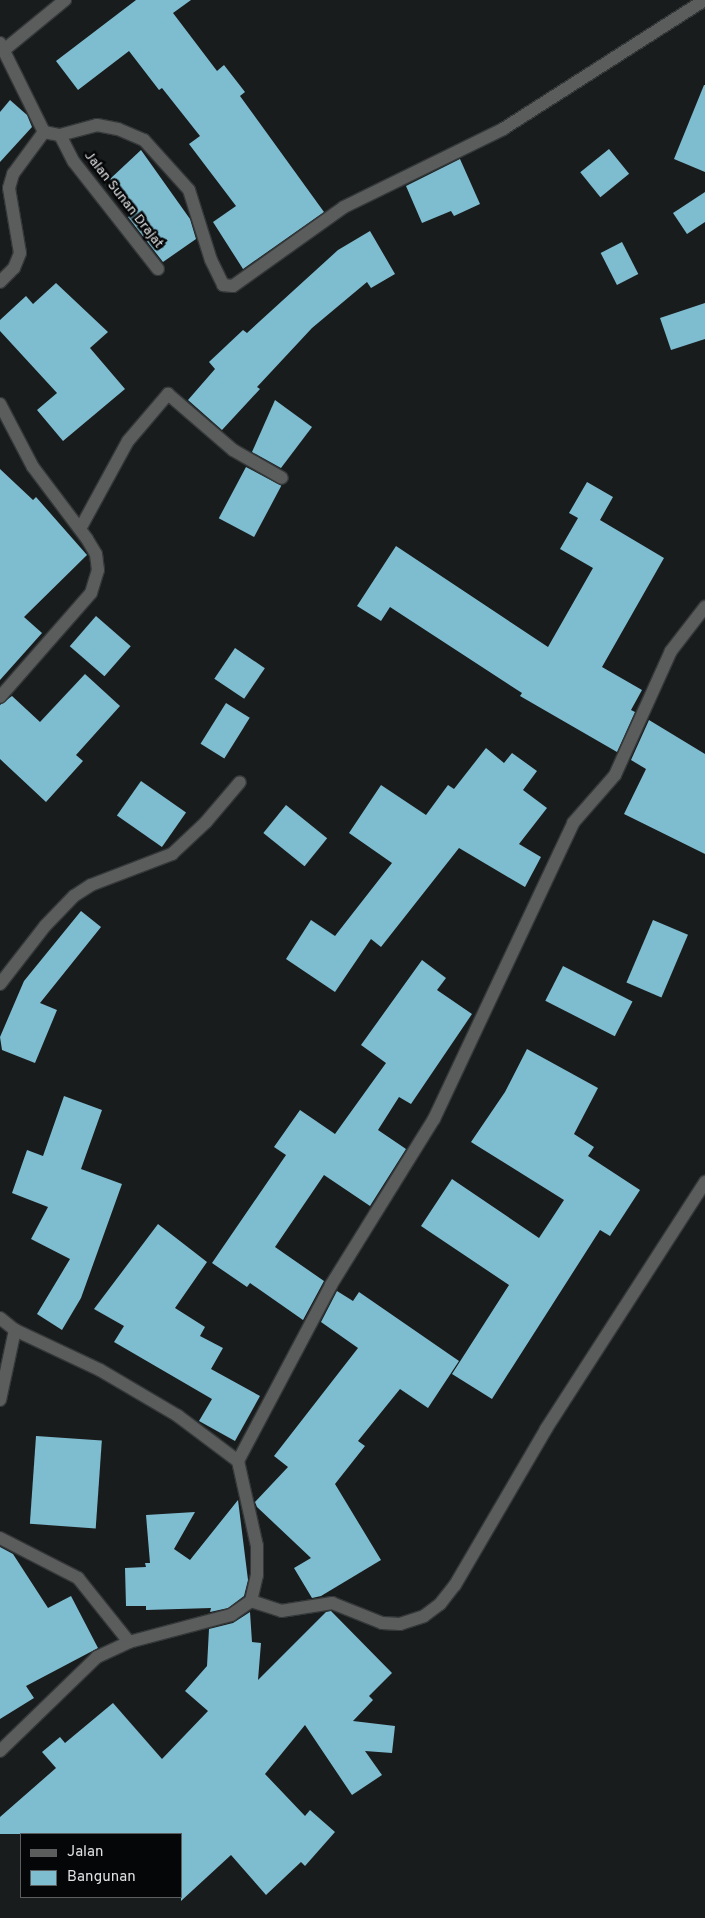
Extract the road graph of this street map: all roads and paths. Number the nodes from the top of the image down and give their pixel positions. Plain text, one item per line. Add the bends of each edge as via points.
1 (65, 0) edge
2 (705, 0) edge
3 (2, 47) edge
4 (44, 132) junction
5 (60, 135) junction
6 (158, 269) dead end
7 (0, 282) edge
8 (0, 404) edge
9 (282, 478) dead end
10 (80, 529) junction
11 (705, 607) edge
12 (0, 697) edge
13 (240, 782) dead end
14 (0, 984) edge
15 (705, 1182) edge
16 (0, 1318) edge
17 (15, 1330) junction
18 (0, 1400) edge
19 (238, 1461) junction
20 (0, 1538) edge
21 (251, 1601) junction
22 (129, 1642) junction
23 (0, 1751) edge

1 - 3 street
2 - 5 street via 503,129 344,207 233,286 222,285 188,190 144,140 118,129 97,125
3 - 4 street
4 - 5 street
4 - 7 street via 13,174 9,188 20,253 14,268
5 - 6 street, Jalan Sunan Drajat via 74,162
8 - 10 street via 32,467
9 - 10 street via 233,450 168,394 128,441
10 - 12 street via 96,554 98,570 91,593
11 - 19 street via 671,651 615,775 573,823 434,1119 330,1285
13 - 14 street via 206,822 172,854 91,885 74,896 45,926
15 - 21 street via 546,1429 456,1585 440,1604 414,1621 400,1624 382,1622 332,1603 281,1611
16 - 17 street
17 - 18 street
17 - 19 street via 108,1374 178,1416
19 - 21 street via 257,1546 257,1575
20 - 22 street via 78,1578
21 - 22 street via 231,1615
22 - 23 street via 90,1662

